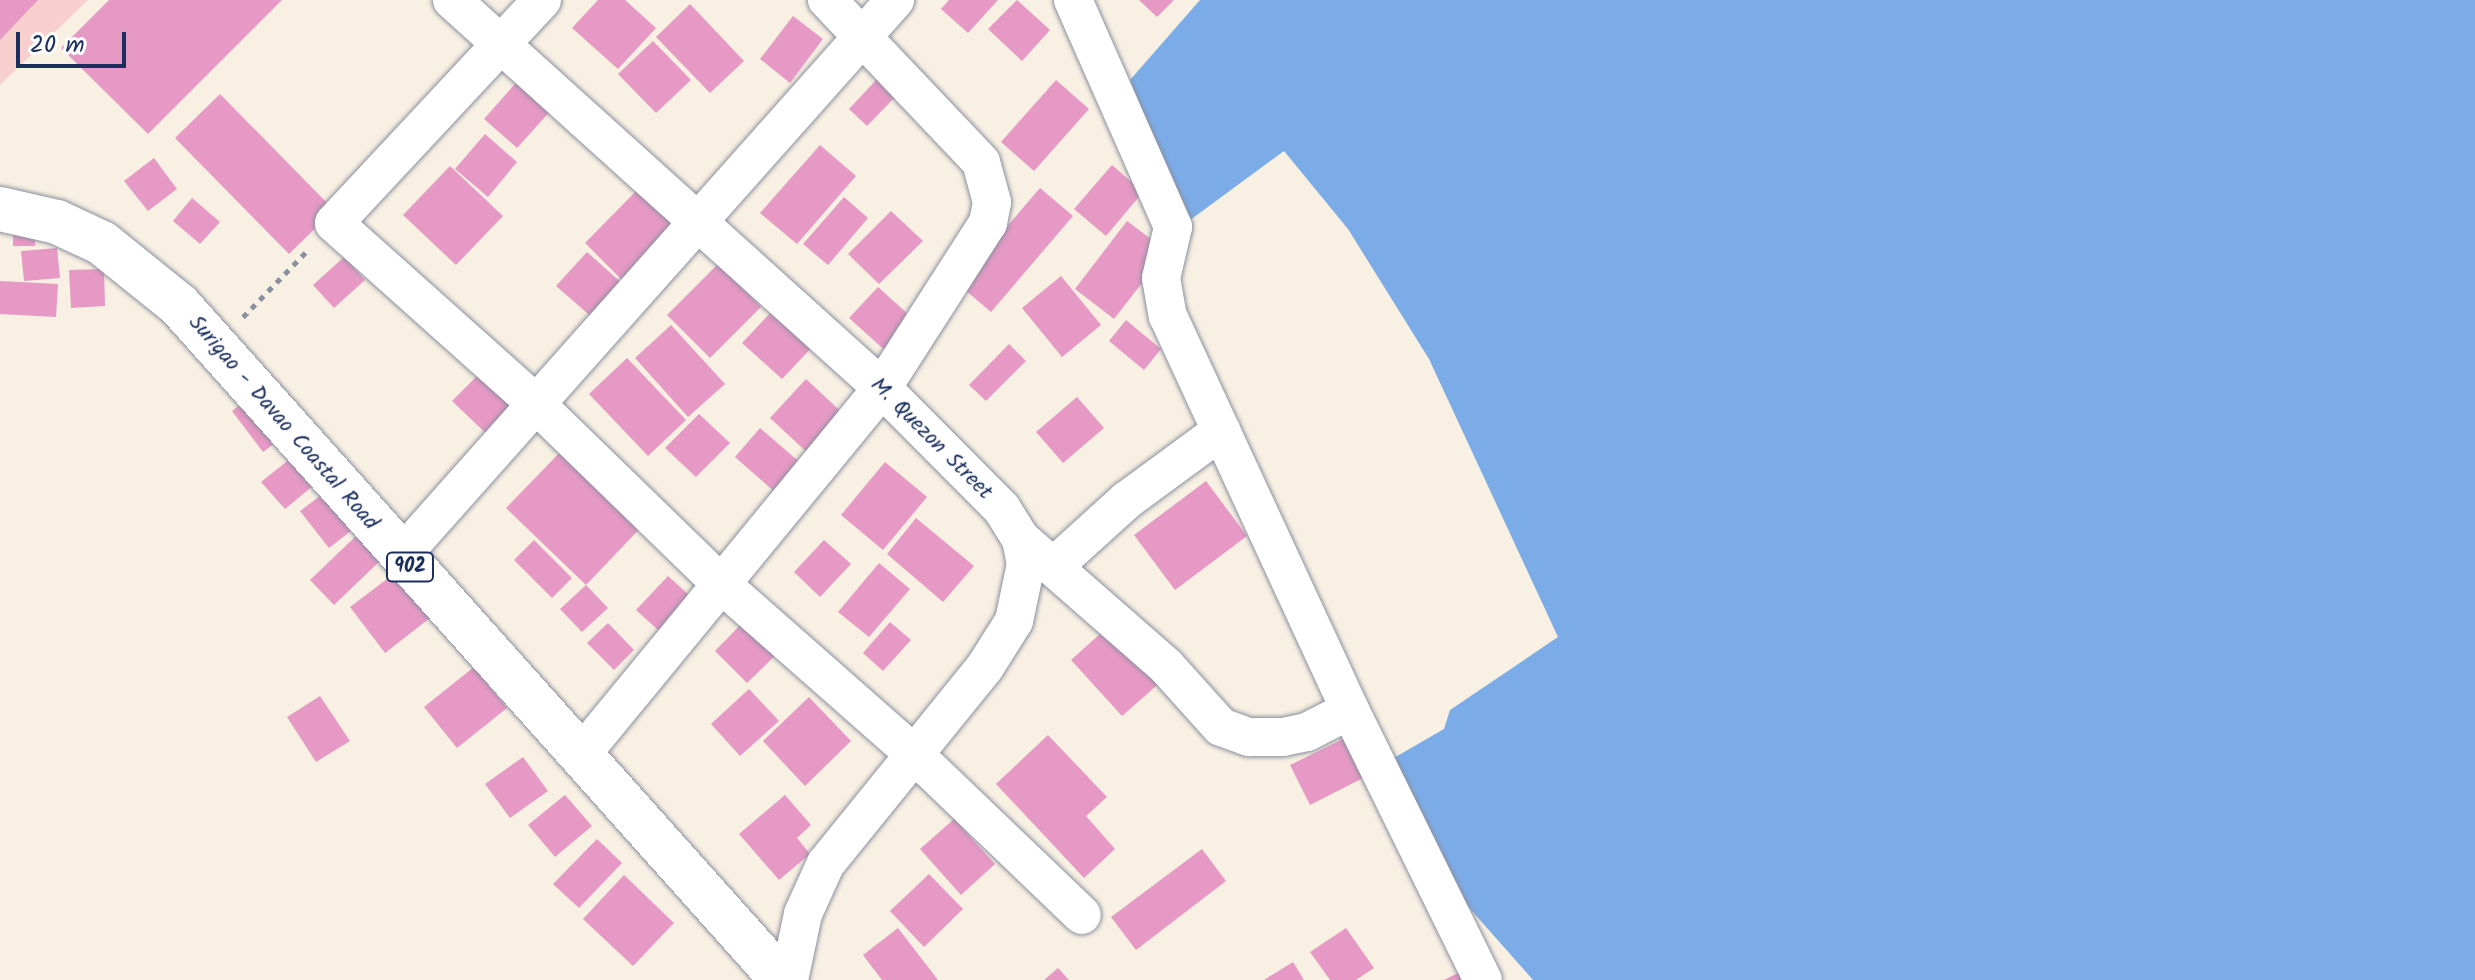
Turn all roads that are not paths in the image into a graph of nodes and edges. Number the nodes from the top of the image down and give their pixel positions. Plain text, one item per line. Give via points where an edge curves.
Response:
1 (452, 0) edge
2 (542, 0) edge
3 (827, 0) edge
4 (895, 0) edge
5 (1073, 0) edge
6 (863, 34) junction
7 (500, 44) junction
8 (0, 209) edge
9 (696, 221) junction
10 (882, 388) junction
11 (535, 403) junction
12 (1221, 431) junction
13 (1021, 539) junction
14 (401, 556) junction
15 (1053, 567) junction
16 (719, 582) junction
17 (1350, 710) junction
18 (915, 755) junction
19 (580, 756) junction
20 (1082, 915) dead end
21 (782, 980) edge
22 (789, 980) edge
23 (1483, 980) edge

1 - 7 street, M. Quezon Street
2 - 7 street
3 - 6 street
4 - 6 street
5 - 12 street via 1169,215 1173,242 1162,263 1163,296
6 - 9 street
6 - 10 street via 981,162 992,202 972,254
7 - 9 street, M. Quezon Street
7 - 11 street via 334,223
8 - 14 highway, Surigao - Davao Coastal Road / 902 via 57,222 102,243 158,284
9 - 10 street, M. Quezon Street
9 - 11 street
10 - 13 street, M. Quezon Street via 1002,509
10 - 16 street
11 - 14 street
11 - 16 street
12 - 15 street via 1127,500
12 - 17 street
13 - 15 street, M. Quezon Street
13 - 18 street via 1026,564 1014,621
14 - 19 highway, Surigao - Davao Coastal Road / 902
15 - 17 street, M. Quezon Street via 1166,666 1221,727 1267,738 1307,732
16 - 18 street
16 - 19 street
17 - 23 street
18 - 20 street
18 - 22 street via 812,887
19 - 21 highway, Surigao - Davao Coastal Road / 902

